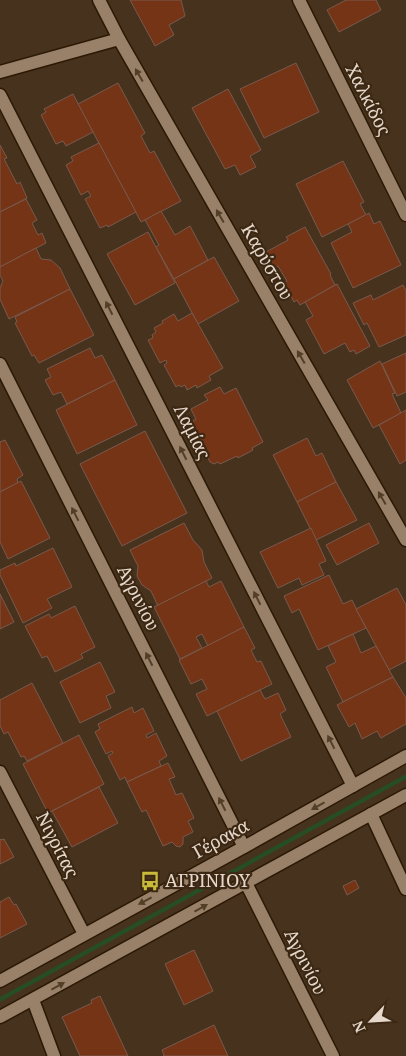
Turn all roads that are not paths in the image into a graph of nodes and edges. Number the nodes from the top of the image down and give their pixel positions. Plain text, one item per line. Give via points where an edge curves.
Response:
1 (99, 0) edge
2 (298, 0) edge
3 (119, 39) junction
4 (0, 72) edge
5 (0, 94) edge
6 (406, 215) edge
7 (0, 364) edge
8 (406, 540) edge
9 (406, 756) edge
10 (0, 772) edge
11 (353, 786) junction
12 (406, 795) edge
13 (371, 814) junction
14 (244, 847) junction
15 (246, 883) junction
16 (406, 888) edge
17 (84, 934) junction
18 (0, 981) edge
19 (34, 1000) junction
20 (0, 1017) edge
21 (54, 1056) edge
22 (333, 1056) edge

1 - 3 street, Καρύστου
2 - 6 street, Χαλκίδος
3 - 4 street
8 -> 3 street, Καρύστου
11 -> 5 street, Λαμίας
14 -> 7 street, Αγρινίου
9 - 11 street, Γέρακα
10 - 17 street, Νιγρίτας
11 -> 14 street, Γέρακα
12 - 13 street
13 - 15 street
13 - 16 street
14 -> 17 street, Γέρακα
19 -> 15 street
15 - 22 street, Αγρινίου
17 - 18 street, Γέρακα
19 - 20 street
19 - 21 street

